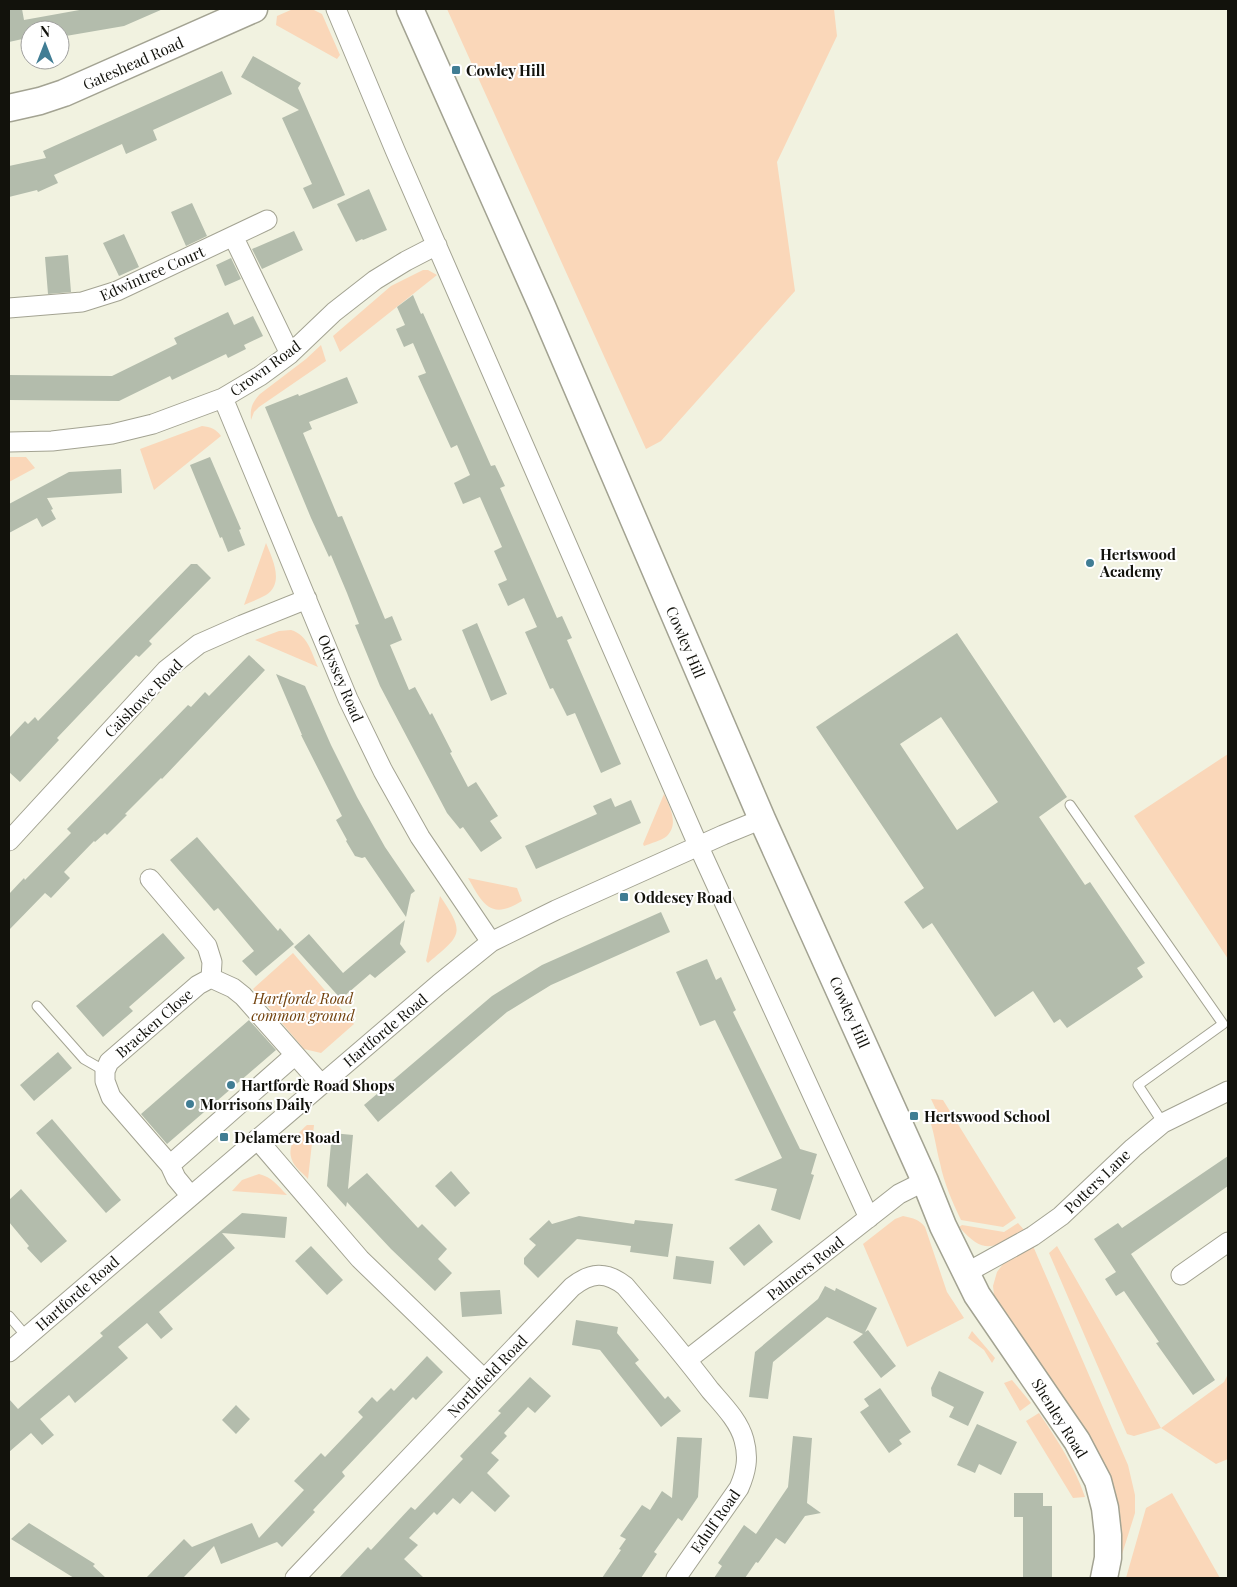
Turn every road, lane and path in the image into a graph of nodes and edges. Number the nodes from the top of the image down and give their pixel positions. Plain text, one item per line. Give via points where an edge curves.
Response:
1 (254, 9) edge
2 (336, 9) edge
3 (410, 9) edge
4 (9, 108) edge
5 (267, 220) dead end
6 (233, 236) junction
7 (438, 246) junction
8 (9, 308) edge
9 (290, 354) junction
10 (223, 398) junction
11 (9, 442) edge
12 (307, 598) junction
13 (1070, 805) dead end
14 (762, 819) junction
15 (9, 841) edge
16 (698, 846) junction
17 (150, 879) dead end
18 (491, 942) junction
19 (211, 978) junction
20 (37, 1006) dead end
21 (295, 1055) junction
22 (105, 1071) junction
23 (321, 1084) junction
24 (1227, 1094) edge
25 (1163, 1123) junction
26 (257, 1139) junction
27 (170, 1164) junction
28 (925, 1181) junction
29 (190, 1196) junction
30 (869, 1218) junction
31 (1228, 1242) edge
32 (966, 1273) junction
33 (1180, 1275) dead end
34 (9, 1316) edge
35 (27, 1337) junction
36 (9, 1352) edge
37 (687, 1360) junction
38 (484, 1379) junction
39 (295, 1578) edge
40 (676, 1578) edge
41 (1104, 1578) edge

1 - 4 main road, Gateshead Road via 64,93
2 - 7 street
3 - 14 main road, Cowley Hill
5 - 6 street, Edwintree Court
6 - 8 street, Edwintree Court via 118,291 82,302
6 - 9 street
7 - 9 street, Crown Road via 375,280 334,312
7 - 16 street
9 - 10 street, Crown Road
10 - 11 street, Crown Road via 153,424 112,434
10 - 12 street, Odyssey Road
12 - 15 street, Caishowe Road via 199,644 166,670
12 - 18 street, Odyssey Road via 348,699 383,771 420,837
13 - 25 lane via 1223,1024 1138,1085
14 - 16 street, Hartforde Road
14 - 28 main road, Cowley Hill
16 - 18 street, Hartforde Road
16 - 30 street
17 - 19 street via 207,946 212,962
18 - 23 street, Hartforde Road
19 - 21 street via 243,996
19 - 22 street, Bracken Close via 198,985 109,1062
20 - 22 lane via 84,1059
21 - 23 street
21 - 27 street
22 - 27 street, Bracken Close via 111,1098
23 - 26 street, Hartforde Road
24 - 25 street, Potters Lane
25 - 32 street, Potters Lane via 1061,1216 1033,1236
26 - 29 street, Hartforde Road
26 - 38 street via 360,1259
27 - 29 street, Bracken Close
28 - 30 street, Palmers Road via 899,1194
28 - 32 main road, Cowley Hill
29 - 35 street, Hartforde Road
30 - 37 street, Palmers Road
31 - 33 street
32 - 41 main road, Shenley Road via 977,1295 1077,1441 1098,1481 1108,1535
34 - 35 lane
35 - 36 street, Hartforde Road
37 - 38 street, Northfield Road via 625,1286 615,1278 592,1276 572,1287
37 - 40 street, Edulf Road via 737,1424 748,1458 739,1488
38 - 39 street, Northfield Road

